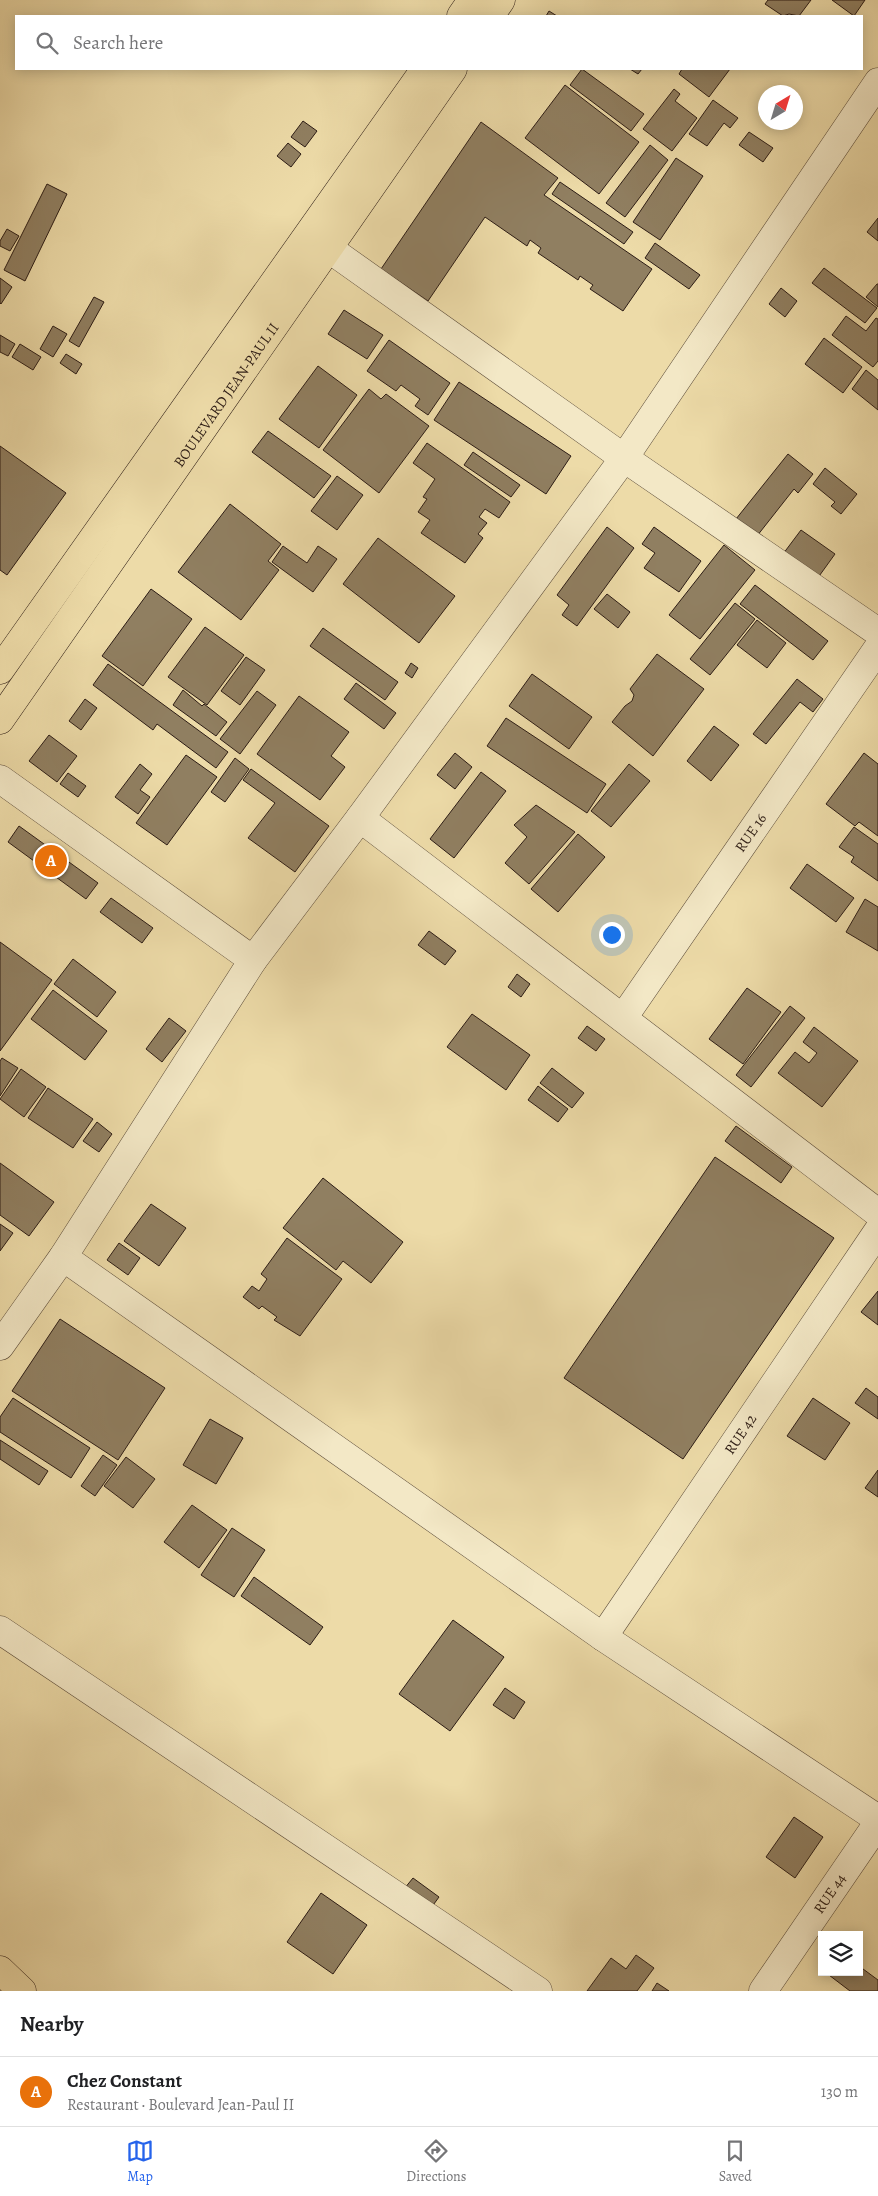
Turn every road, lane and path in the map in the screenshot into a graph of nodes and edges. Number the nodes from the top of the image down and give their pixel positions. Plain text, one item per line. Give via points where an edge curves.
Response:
1 (472, 0) edge
2 (501, 0) edge
3 (462, 15) edge
4 (491, 15) edge
5 (424, 70) edge
6 (452, 70) edge
7 (878, 82) edge
8 (328, 248) junction
9 (624, 458) junction
10 (878, 632) edge
11 (878, 648) edge
12 (0, 670) edge
13 (0, 720) edge
14 (0, 779) edge
15 (360, 818) junction
16 (253, 960) junction
17 (623, 1018) junction
18 (878, 1213) edge
19 (878, 1231) edge
20 (63, 1257) junction
21 (0, 1346) edge
22 (0, 1630) edge
23 (603, 1637) junction
24 (878, 1821) edge
25 (0, 1970) edge
26 (22, 1991) edge
27 (538, 1991) edge
28 (763, 1991) edge

1 - 3 main road
2 - 4 main road
5 - 12 main road, BOULEVARD JEAN-PAUL II
6 - 8 main road, BOULEVARD JEAN-PAUL II
7 - 9 street
8 - 9 street
8 - 13 main road, BOULEVARD JEAN-PAUL II
9 - 10 street
9 - 15 street
11 - 17 street, RUE 16
14 - 16 street
15 - 16 street
15 - 17 street
16 - 20 street
17 - 18 street
19 - 23 street, RUE 42
20 - 21 street
20 - 23 street
22 - 27 street
23 - 24 street
24 - 28 street, RUE 44
25 - 26 main road

